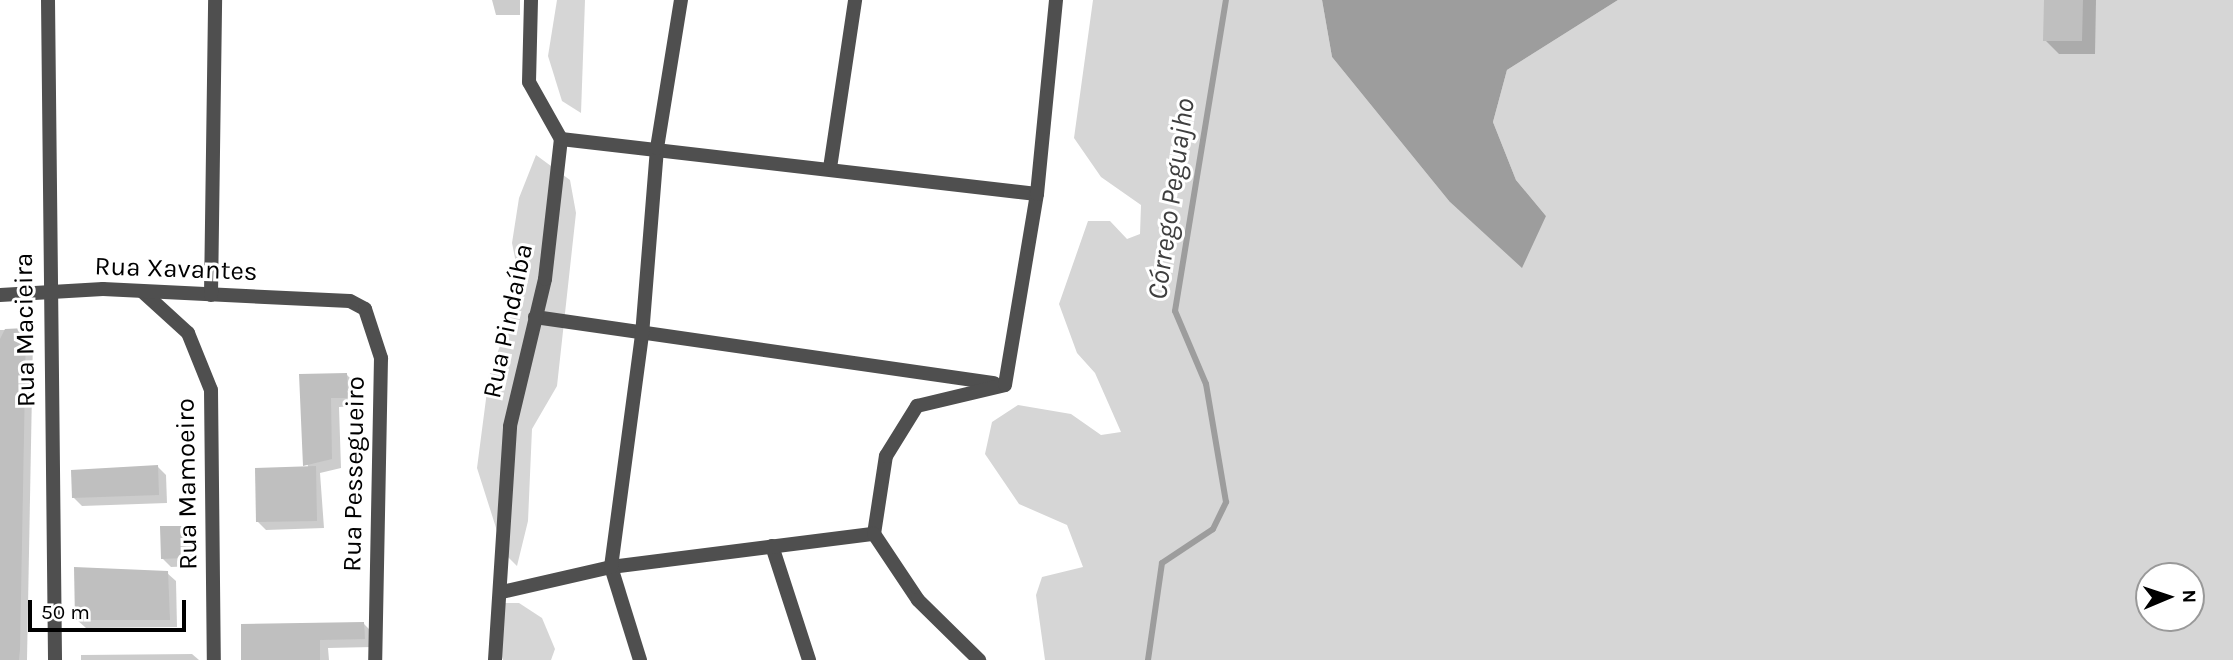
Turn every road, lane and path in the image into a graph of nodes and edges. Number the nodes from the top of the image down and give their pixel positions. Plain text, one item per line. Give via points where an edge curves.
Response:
1 (48, 0) edge
2 (215, 0) edge
3 (531, 0) edge
4 (681, 0) edge
5 (855, 0) edge
6 (1056, 0) edge
7 (561, 139) junction
8 (657, 148) junction
9 (830, 168) junction
10 (1037, 194) junction
11 (48, 292) junction
12 (142, 292) junction
13 (0, 295) edge
14 (211, 295) junction
15 (350, 301) joint
16 (535, 317) junction
17 (642, 334) junction
18 (1005, 385) junction
19 (874, 534) junction
20 (772, 546) junction
21 (611, 567) junction
22 (502, 592) junction
23 (55, 660) edge
24 (214, 660) edge
25 (375, 660) edge
26 (495, 660) edge
27 (640, 660) edge
28 (809, 660) edge
29 (979, 660) edge

1 - 11 street, Rua Macieira
2 - 14 street
3 - 7 street via 528,82
4 - 8 street
5 - 9 street
6 - 10 street
7 - 8 street
7 - 16 street, Rua Pindaíba via 545,279
8 - 9 street
8 - 17 street
9 - 10 street
10 - 18 street
11 - 12 street, Rua Xavantes
11 - 13 street, Rua Xavantes
11 - 23 street, Rua Macieira
12 - 14 street, Rua Xavantes
12 - 24 street, Rua Mamoeiro via 188,333 212,390
14 - 15 street, Rua Xavantes
15 - 25 street, Rua Pessegueiro via 373,322 381,358
16 - 17 street
16 - 22 street, Rua Pindaíba via 510,426
17 - 18 street
17 - 21 street
18 - 19 street via 917,406 886,456
19 - 20 street
19 - 29 street via 918,600
20 - 21 street
20 - 28 street
21 - 22 street
21 - 27 street
22 - 26 street, Rua Pindaíba

